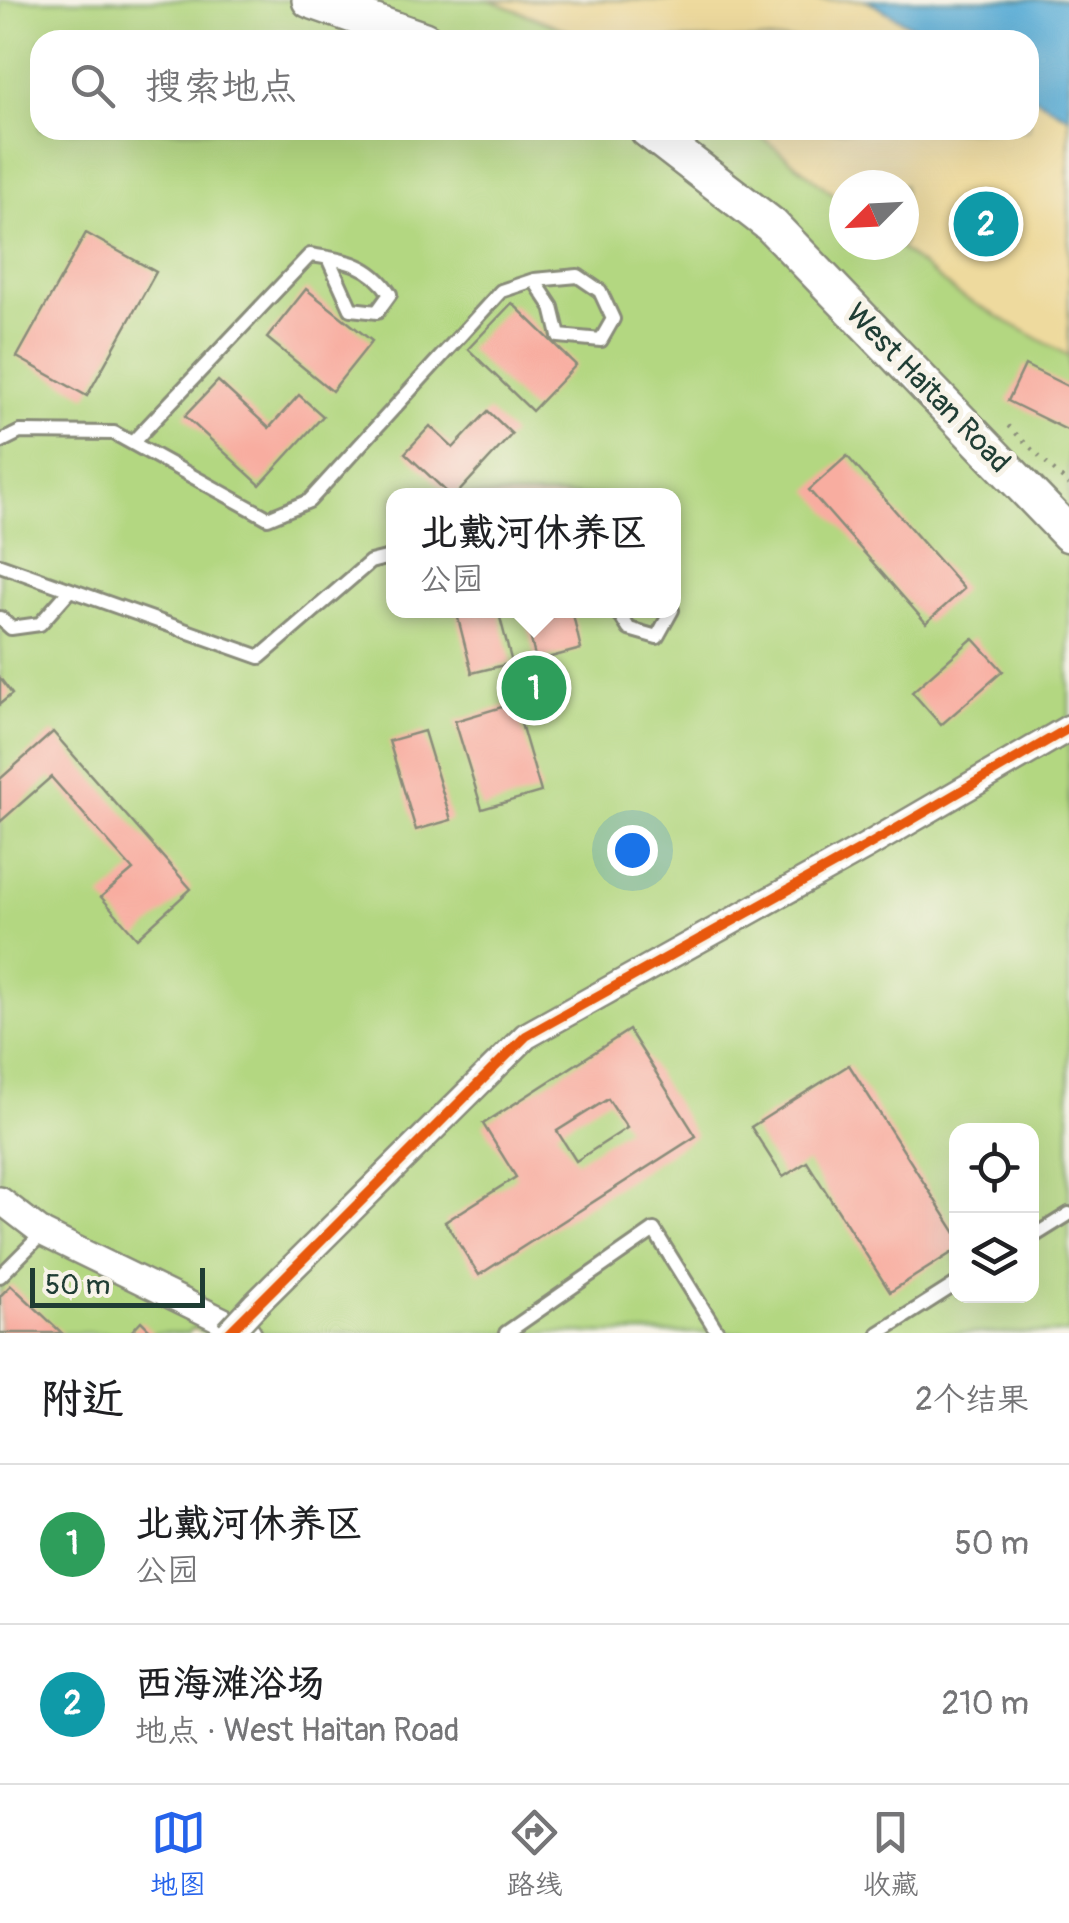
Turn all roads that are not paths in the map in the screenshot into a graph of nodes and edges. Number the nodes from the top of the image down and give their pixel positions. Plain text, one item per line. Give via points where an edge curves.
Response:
1 (310, 0) edge
2 (396, 30) edge
3 (661, 140) edge
4 (328, 258) junction
5 (534, 280) junction
6 (0, 442) edge
7 (132, 443) junction
8 (1069, 534) edge
9 (386, 558) edge
10 (0, 565) edge
11 (70, 590) junction
12 (0, 618) edge
13 (622, 618) edge
14 (667, 618) edge
15 (1069, 728) edge
16 (0, 1200) edge
17 (1069, 1214) edge
18 (43, 1232) junction
19 (1039, 1233) edge
20 (0, 1276) edge
21 (949, 1288) edge
22 (230, 1333) edge
23 (248, 1333) edge
24 (506, 1333) edge
25 (718, 1333) edge
26 (879, 1333) edge

1 - 2 main road
3 - 8 main road, West Haitan Road via 771,226
4 - 4 lane via 378,276 390,294 377,312 351,309
4 - 7 lane via 310,256
5 - 5 lane via 578,276 600,291 613,319 601,340 560,336
5 - 7 lane via 501,291 309,501 268,518
6 - 7 lane via 20,432 114,433
9 - 11 lane via 370,562 260,656
10 - 11 lane
11 - 12 lane via 40,624 11,628
13 - 14 lane via 628,629 656,637
15 - 22 street, bridge via 526,1036
16 - 18 street
17 - 19 lane
18 - 20 lane
18 - 23 street
21 - 26 lane
24 - 25 lane via 654,1230

